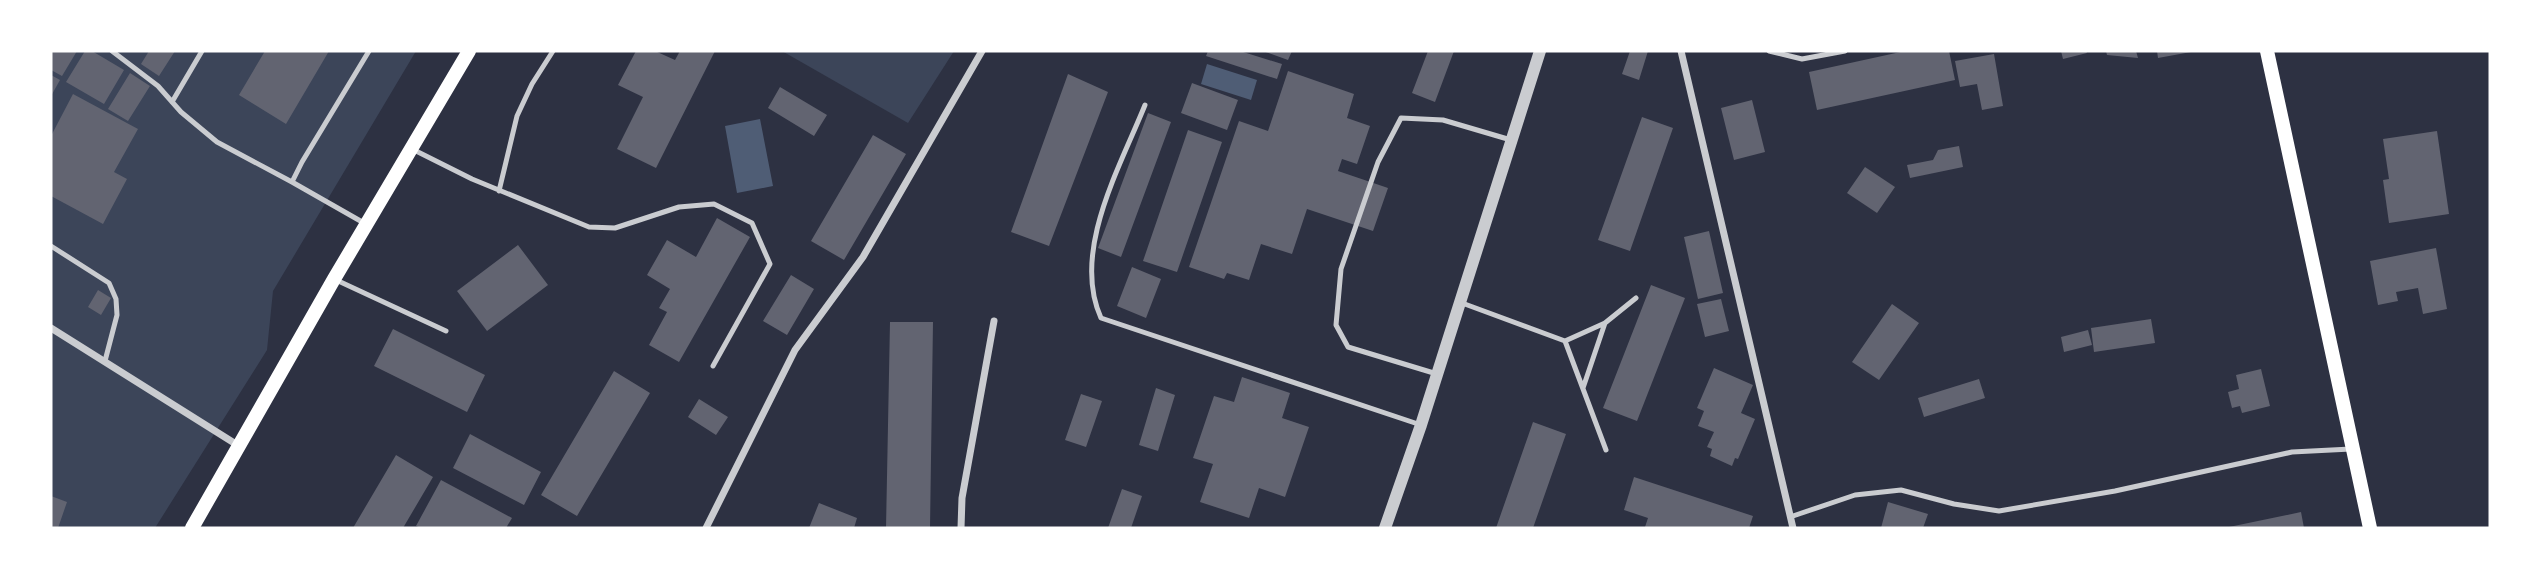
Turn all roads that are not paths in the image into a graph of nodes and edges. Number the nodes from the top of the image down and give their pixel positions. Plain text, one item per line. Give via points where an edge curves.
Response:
1 (111, 51) edge
2 (202, 51) edge
3 (369, 51) edge
4 (469, 51) edge
5 (553, 51) edge
6 (982, 51) edge
7 (1540, 51) edge
8 (1681, 51) edge
9 (1769, 51) edge
10 (1845, 51) edge
11 (2267, 51) edge
12 (172, 102) junction
13 (1145, 105) dead end
14 (1511, 140) junction
15 (412, 149) junction
16 (292, 182) junction
17 (499, 191) junction
18 (367, 224) junction
19 (51, 246) edge
20 (334, 279) junction
21 (1636, 298) dead end
22 (1459, 302) junction
23 (994, 321) dead end
24 (1605, 323) junction
25 (51, 328) edge
26 (446, 331) dead end
27 (1565, 341) junction
28 (105, 361) junction
29 (713, 366) dead end
30 (1437, 374) junction
31 (1583, 388) junction
32 (1421, 425) junction
33 (239, 446) junction
34 (2351, 449) junction
35 (1606, 450) dead end
36 (1790, 517) junction
37 (192, 528) edge
38 (706, 528) edge
39 (961, 528) edge
40 (1385, 528) edge
41 (1793, 528) edge
42 (2370, 528) edge

1 - 12 lane
2 - 12 lane
3 - 16 lane
4 - 15 main road
5 - 17 lane via 517,116
6 - 38 street via 863,257 795,350
7 - 14 street
8 - 36 street
9 - 10 lane via 1802,59
11 - 34 main road
12 - 16 lane via 217,142
13 - 32 lane via 1093,243 1090,276 1101,318
14 - 22 street
14 - 30 lane via 1443,120 1401,118 1378,162 1341,269 1336,325 1348,347
15 - 17 lane
15 - 18 main road
16 - 18 lane
17 - 29 lane via 589,226 615,228 679,207 714,204 752,223 770,264
18 - 20 main road
19 - 28 lane via 109,283 117,315
20 - 26 lane
20 - 33 main road
21 - 24 lane
22 - 27 lane
22 - 30 street
23 - 39 street via 962,498
24 - 27 lane
24 - 31 lane
25 - 28 street
27 - 31 lane
28 - 33 street
30 - 32 street
31 - 35 lane
32 - 40 street
33 - 37 main road
34 - 36 lane via 2292,452 1999,511 1901,490 1855,495
34 - 42 main road
36 - 41 street

